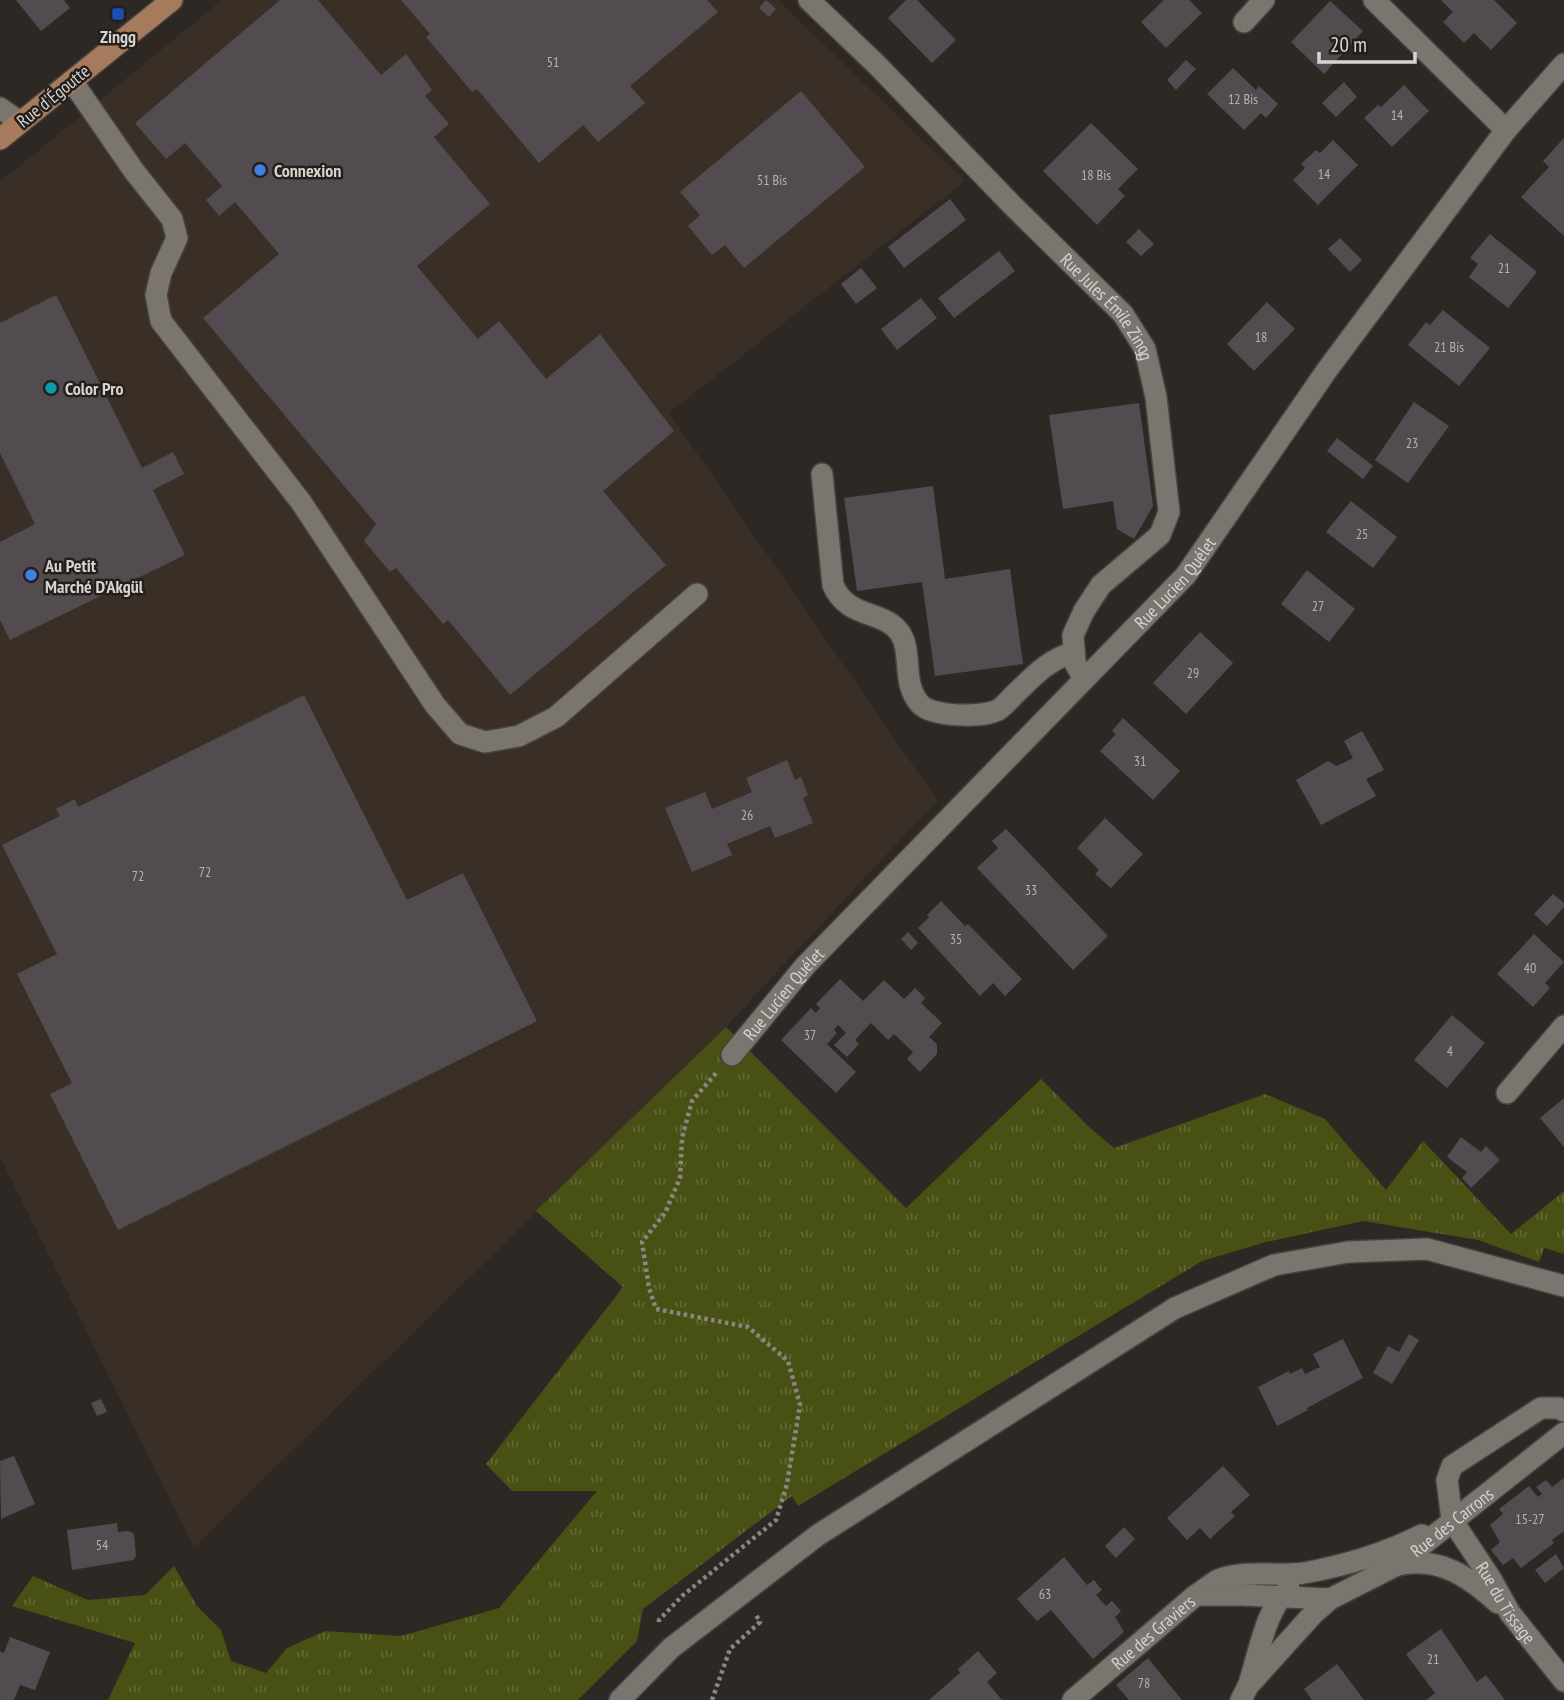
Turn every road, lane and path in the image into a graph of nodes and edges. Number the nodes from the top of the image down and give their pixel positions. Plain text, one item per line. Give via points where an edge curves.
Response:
1 (172, 0) edge
2 (809, 0) edge
3 (1264, 0) edge
4 (1374, 0) edge
5 (1244, 22) dead end
6 (1564, 64) edge
7 (72, 81) junction
8 (0, 107) edge
9 (20, 122) junction
10 (1506, 130) junction
11 (0, 139) edge
12 (822, 474) dead end
13 (697, 594) dead end
14 (1074, 652) junction
15 (1084, 679) junction
16 (1564, 1026) edge
17 (732, 1055) joint
18 (1507, 1093) dead end
19 (1564, 1286) edge
20 (1564, 1411) edge
21 (1564, 1433) edge
22 (1452, 1520) junction
23 (1397, 1565) junction
24 (1306, 1572) junction
25 (1196, 1595) junction
26 (682, 1596) dead end
27 (1280, 1597) junction
28 (1330, 1599) junction
29 (753, 1611) dead end
30 (1510, 1613) junction
31 (1564, 1681) edge
32 (1245, 1693) edge
33 (620, 1700) edge
34 (712, 1700) edge
35 (1073, 1700) edge

1 - 7 main road, Rue d'Égoutte
2 - 14 street, Rue Jules Émile Zingg via 1123,314 1145,349 1156,397 1169,512 1160,535 1101,585 1073,635
3 - 5 street
4 - 10 street
6 - 10 street, Rue Lucien Quélet
7 - 9 main road, Rue d'Égoutte
7 - 13 street via 172,219 177,238 156,295 161,321 301,502 435,705 460,734 485,742 519,736 556,717
8 - 9 street
9 - 11 main road, Rue d'Égoutte
10 - 15 street, Rue Lucien Quélet via 1327,370 1185,575
12 - 14 street via 833,586 838,597 862,613 892,623 902,635 911,690 922,706 947,714 980,715 998,710 1055,658
14 - 15 street
15 - 17 street, Rue Lucien Quélet via 805,966
16 - 18 street
17 - 26 path via 692,1101 682,1138 680,1178 665,1213 642,1242 649,1288 656,1309 748,1326 788,1361 800,1405 787,1485 776,1520
19 - 33 street via 1427,1249 1348,1252 1274,1265 1175,1308 818,1535 671,1648
20 - 22 street via 1541,1408 1452,1466 1447,1480
21 - 22 street, Rue des Carrons
22 - 23 street, Rue des Carrons
22 - 24 street via 1405,1543
22 - 30 street, Rue du Tissage
23 - 28 street, Rue des Carrons
23 - 30 street via 1448,1567
24 - 25 street via 1233,1576
24 - 27 street
25 - 27 street, Rue des Graviers
25 - 35 street, Rue des Graviers
27 - 28 street, Rue des Graviers
27 - 32 street
28 - 32 street
29 - 34 path via 760,1622 730,1649
30 - 31 street, Rue du Tissage

